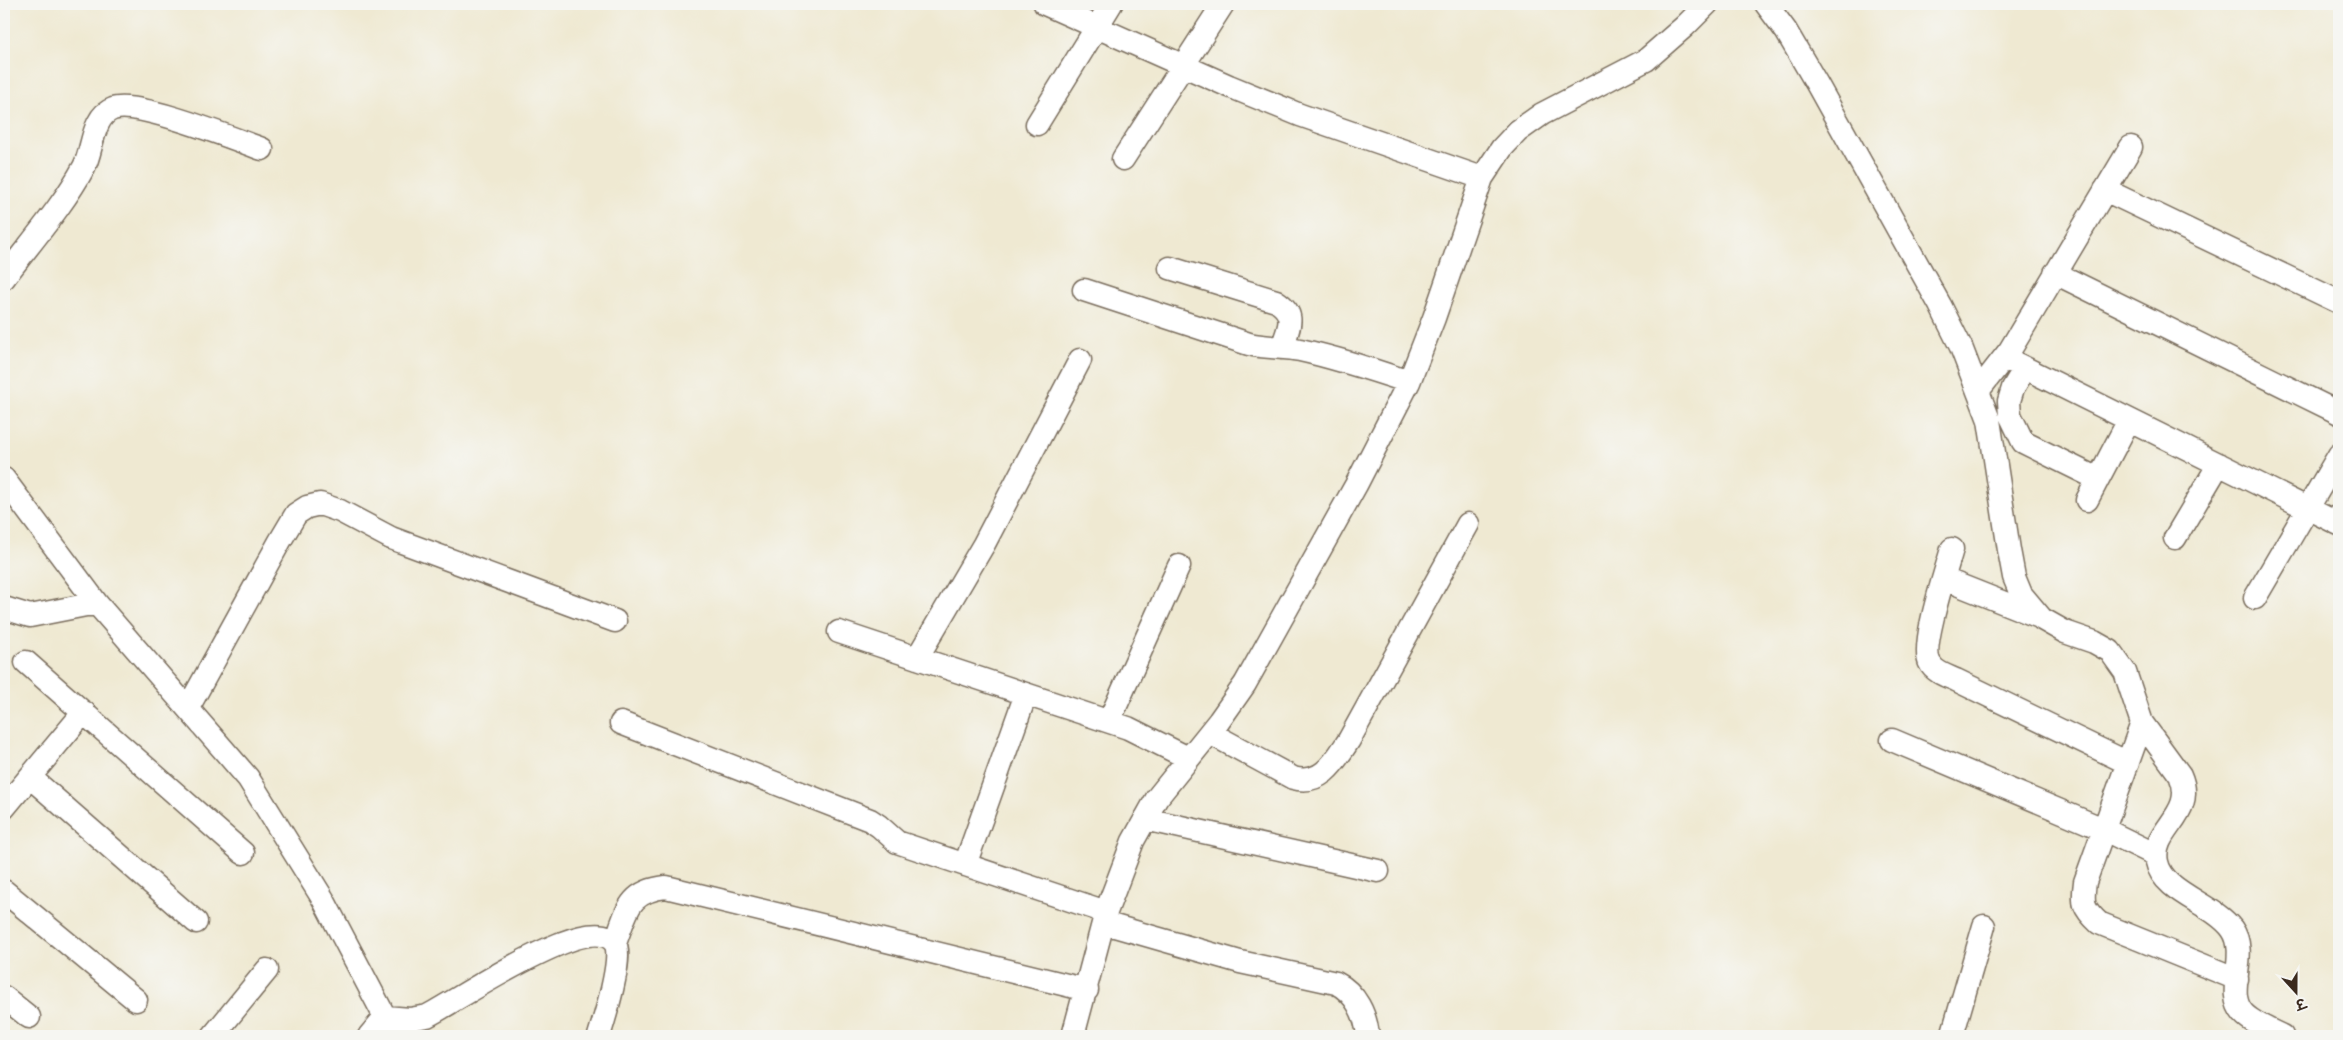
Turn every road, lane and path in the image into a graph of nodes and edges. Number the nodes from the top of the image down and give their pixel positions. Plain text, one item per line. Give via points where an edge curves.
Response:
1 (1045, 4) edge
2 (1111, 4) edge
3 (1223, 4) edge
4 (1707, 4) edge
5 (1766, 4) edge
6 (1096, 27) junction
7 (1183, 66) junction
8 (1037, 124) dead end
9 (2131, 147) dead end
10 (262, 149) dead end
11 (1123, 159) dead end
12 (1482, 178) junction
13 (2105, 190) junction
14 (1170, 268) dead end
15 (2055, 273) junction
16 (4, 278) edge
17 (1084, 290) dead end
18 (2339, 302) edge
19 (1282, 348) junction
20 (2005, 358) junction
21 (1080, 360) dead end
22 (2025, 368) junction
23 (1409, 382) junction
24 (1978, 391) junction
25 (2339, 413) edge
26 (2129, 420) junction
27 (2339, 455) edge
28 (2219, 464) junction
29 (4, 479) edge
30 (2098, 479) junction
31 (2087, 500) dead end
32 (2308, 509) junction
33 (1468, 524) dead end
34 (2339, 524) edge
35 (2175, 538) dead end
36 (1952, 549) dead end
37 (1179, 566) dead end
38 (1944, 579) junction
39 (2256, 598) dead end
40 (98, 605) junction
41 (4, 608) edge
42 (2042, 619) junction
43 (615, 621) dead end
44 (839, 632) dead end
45 (917, 658) junction
46 (26, 662) dead end
47 (1026, 694) junction
48 (188, 708) junction
49 (84, 712) junction
50 (1109, 721) junction
51 (621, 723) dead end
52 (2142, 723) junction
53 (1210, 733) junction
54 (1892, 740) dead end
55 (1188, 758) junction
56 (2128, 763) junction
57 (30, 777) junction
58 (4, 808) edge
59 (1145, 819) junction
60 (2103, 829) junction
61 (244, 853) dead end
62 (2156, 855) junction
63 (965, 865) junction
64 (1378, 871) dead end
65 (4, 890) edge
66 (1105, 918) junction
67 (196, 922) dead end
68 (1984, 926) dead end
69 (615, 943) junction
70 (267, 970) dead end
71 (2237, 979) junction
72 (1086, 990) junction
73 (4, 997) edge
74 (136, 1000) dead end
75 (29, 1017) dead end
76 (390, 1027) edge
77 (213, 1036) edge
78 (369, 1036) edge
79 (599, 1036) edge
80 (1073, 1036) edge
81 (1368, 1036) edge
82 (1952, 1036) edge
83 (2282, 1036) edge

1 - 6 street
2 - 6 street
3 - 7 street
4 - 12 street via 1646,60 1542,114 1518,132 1502,148
5 - 24 street via 1817,84 1940,305
6 - 7 street
6 - 8 street
7 - 11 street
7 - 12 street via 1300,115
9 - 13 street
10 - 16 street via 156,113 115,108 106,112 99,121 84,167
12 - 23 street
13 - 15 street
13 - 18 street
14 - 19 street via 1276,301 1286,308 1290,316
15 - 20 street
15 - 25 street
17 - 19 street via 1249,344
19 - 23 street via 1330,357
20 - 22 street
20 - 24 street
21 - 45 street via 988,535
22 - 26 street
22 - 30 street via 2009,401 2010,416 2023,442
23 - 53 street via 1299,590 1245,684
24 - 42 street via 1989,420 2014,576 2020,594
26 - 28 street
26 - 30 street
27 - 32 street
28 - 32 street
28 - 35 street
29 - 40 street
30 - 31 street
32 - 34 street
32 - 39 street
33 - 53 street via 1349,740 1324,772 1312,780 1293,778
36 - 38 street
37 - 50 street
38 - 42 street
38 - 56 street via 1928,639 1926,656 1930,665
40 - 41 street via 30,616
40 - 48 street
42 - 52 street via 2110,651 2125,672
43 - 48 street via 391,538 320,504 296,514
44 - 45 street
45 - 47 street
46 - 49 street
47 - 50 street
47 - 63 street
48 - 76 street via 248,778 275,818 323,899
49 - 57 street
49 - 61 street
50 - 55 street
51 - 63 street via 870,820 897,842
52 - 56 street
52 - 62 street via 2184,784 2185,797 2180,811 2159,844
53 - 55 street
54 - 60 street
55 - 59 street
56 - 60 street
57 - 58 street
57 - 67 street
59 - 64 street
59 - 66 street via 1133,841
60 - 62 street
60 - 71 street via 2085,882 2083,900 2088,913 2099,923
62 - 71 street via 2165,880 2213,911 2233,931 2240,951
63 - 66 street
65 - 74 street
66 - 72 street
66 - 81 street via 1240,962 1336,983 1348,989 1355,998
68 - 82 street
69 - 72 street via 632,902 643,892 666,887
69 - 76 street via 606,936 590,935 569,940 513,966 427,1016
69 - 79 street via 618,953 614,981
70 - 77 street
71 - 83 street via 2236,994 2243,1013
72 - 80 street
73 - 75 street
76 - 78 street

